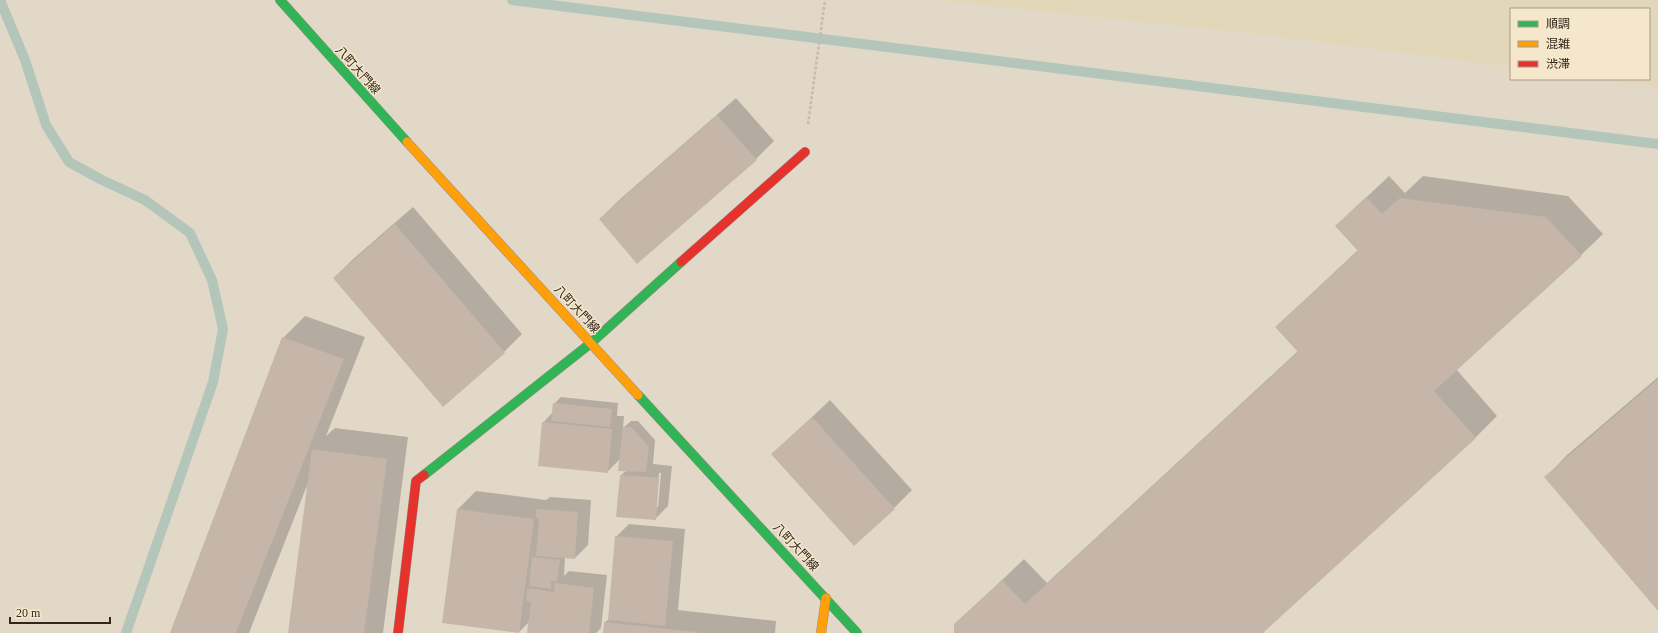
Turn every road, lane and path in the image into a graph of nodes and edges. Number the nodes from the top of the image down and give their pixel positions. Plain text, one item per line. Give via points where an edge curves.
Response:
1 (280, 0) edge
2 (825, 0) edge
3 (805, 152) joint
4 (591, 343) junction
5 (826, 598) junction
6 (398, 633) edge
7 (821, 633) edge
8 (857, 633) edge

1 - 4 main road, 八町大門線
2 - 3 path
3 - 4 main road
4 - 5 main road, 八町大門線
4 - 6 main road via 416,481
5 - 7 main road
5 - 8 main road, 八町大門線

